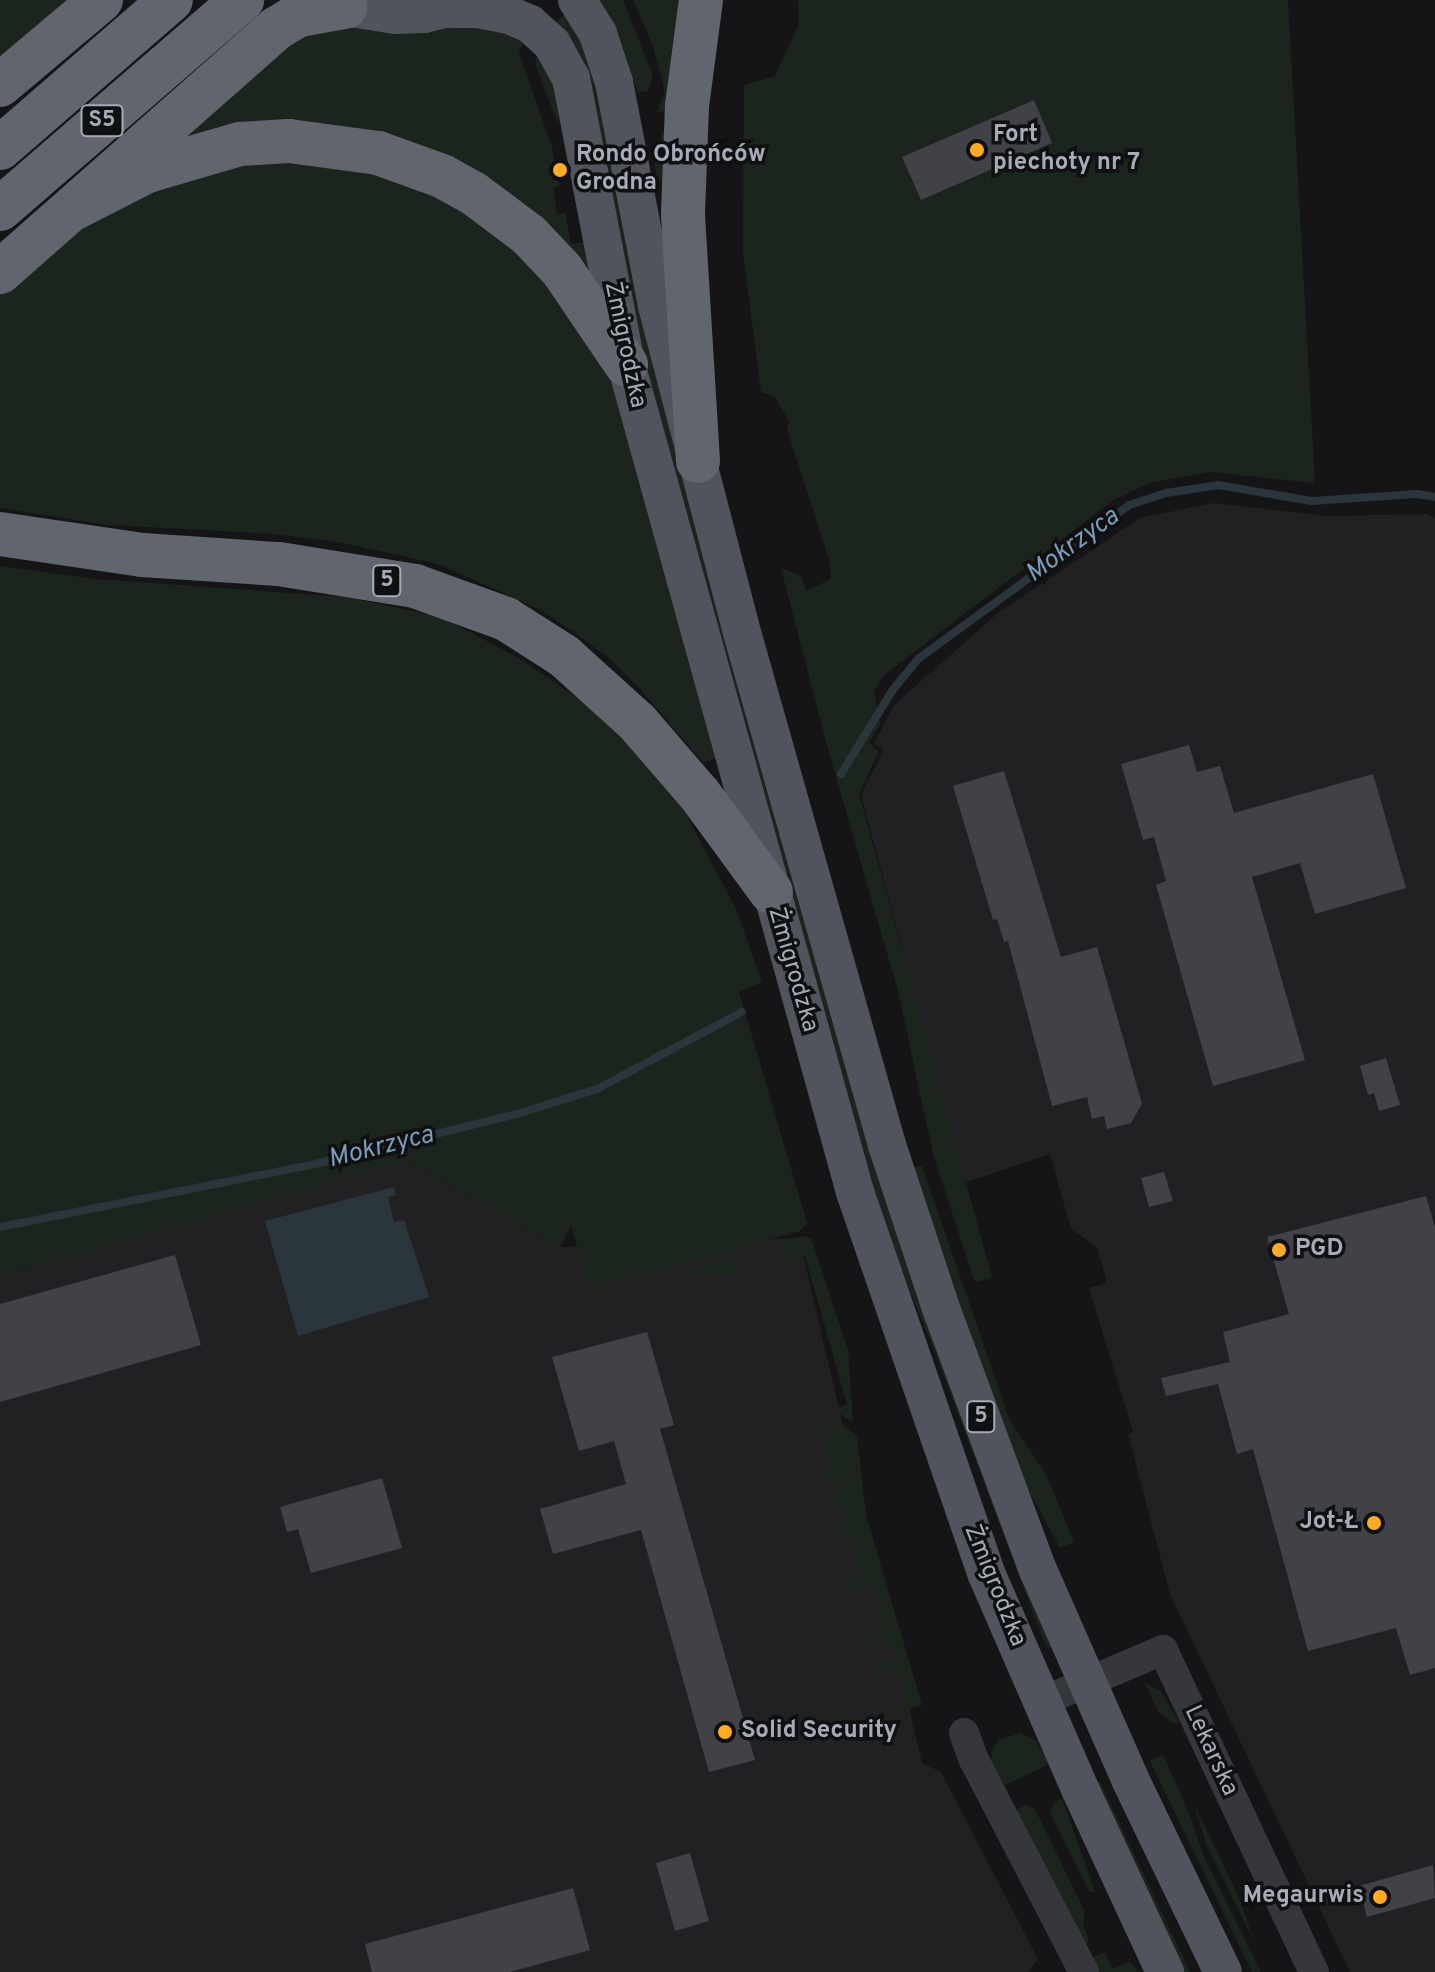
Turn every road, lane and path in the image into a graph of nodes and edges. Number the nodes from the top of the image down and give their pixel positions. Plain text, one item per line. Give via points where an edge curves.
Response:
1 (80, 0) edge
2 (101, 0) edge
3 (171, 0) edge
4 (242, 0) edge
5 (577, 0) edge
6 (701, 0) edge
7 (337, 3) edge
8 (464, 5) edge
9 (51, 40) junction
10 (0, 85) edge
11 (0, 148) edge
12 (0, 209) edge
13 (73, 209) junction
14 (0, 272) edge
15 (626, 364) junction
16 (698, 461) junction
17 (0, 534) edge
18 (771, 892) junction
19 (1087, 1684) junction
20 (1041, 1702) junction
21 (964, 1733) dead end
22 (1084, 1972) edge
23 (1165, 1972) edge
24 (1223, 1972) edge
25 (1314, 1972) edge

1 - 9 highway
2 - 9 highway
3 - 11 highway, S5
4 - 12 highway, S5
5 - 16 main road, Żmigrodzka via 598,34 614,82 657,306
6 - 16 highway, 5 via 687,106 683,214
7 - 8 main road via 395,15
7 - 13 highway via 277,28
8 - 15 main road, Żmigrodzka via 530,24 565,63
9 - 10 highway
13 - 14 highway
13 - 15 highway via 147,171 240,144 289,141 378,153 453,182 529,235 562,270
15 - 18 main road, Żmigrodzka
16 - 19 main road, Żmigrodzka / 5 via 887,1145 991,1445
17 - 18 highway, 5 via 142,555 279,564 415,586 506,619 564,656 637,722 700,795
18 - 20 main road, Żmigrodzka / 5 via 855,1192 902,1337 987,1575
19 - 20 street, Lekarska
19 - 24 main road, Żmigrodzka / 5
19 - 25 street, Lekarska via 1163,1650
20 - 23 main road, Żmigrodzka / 5
21 - 22 street

